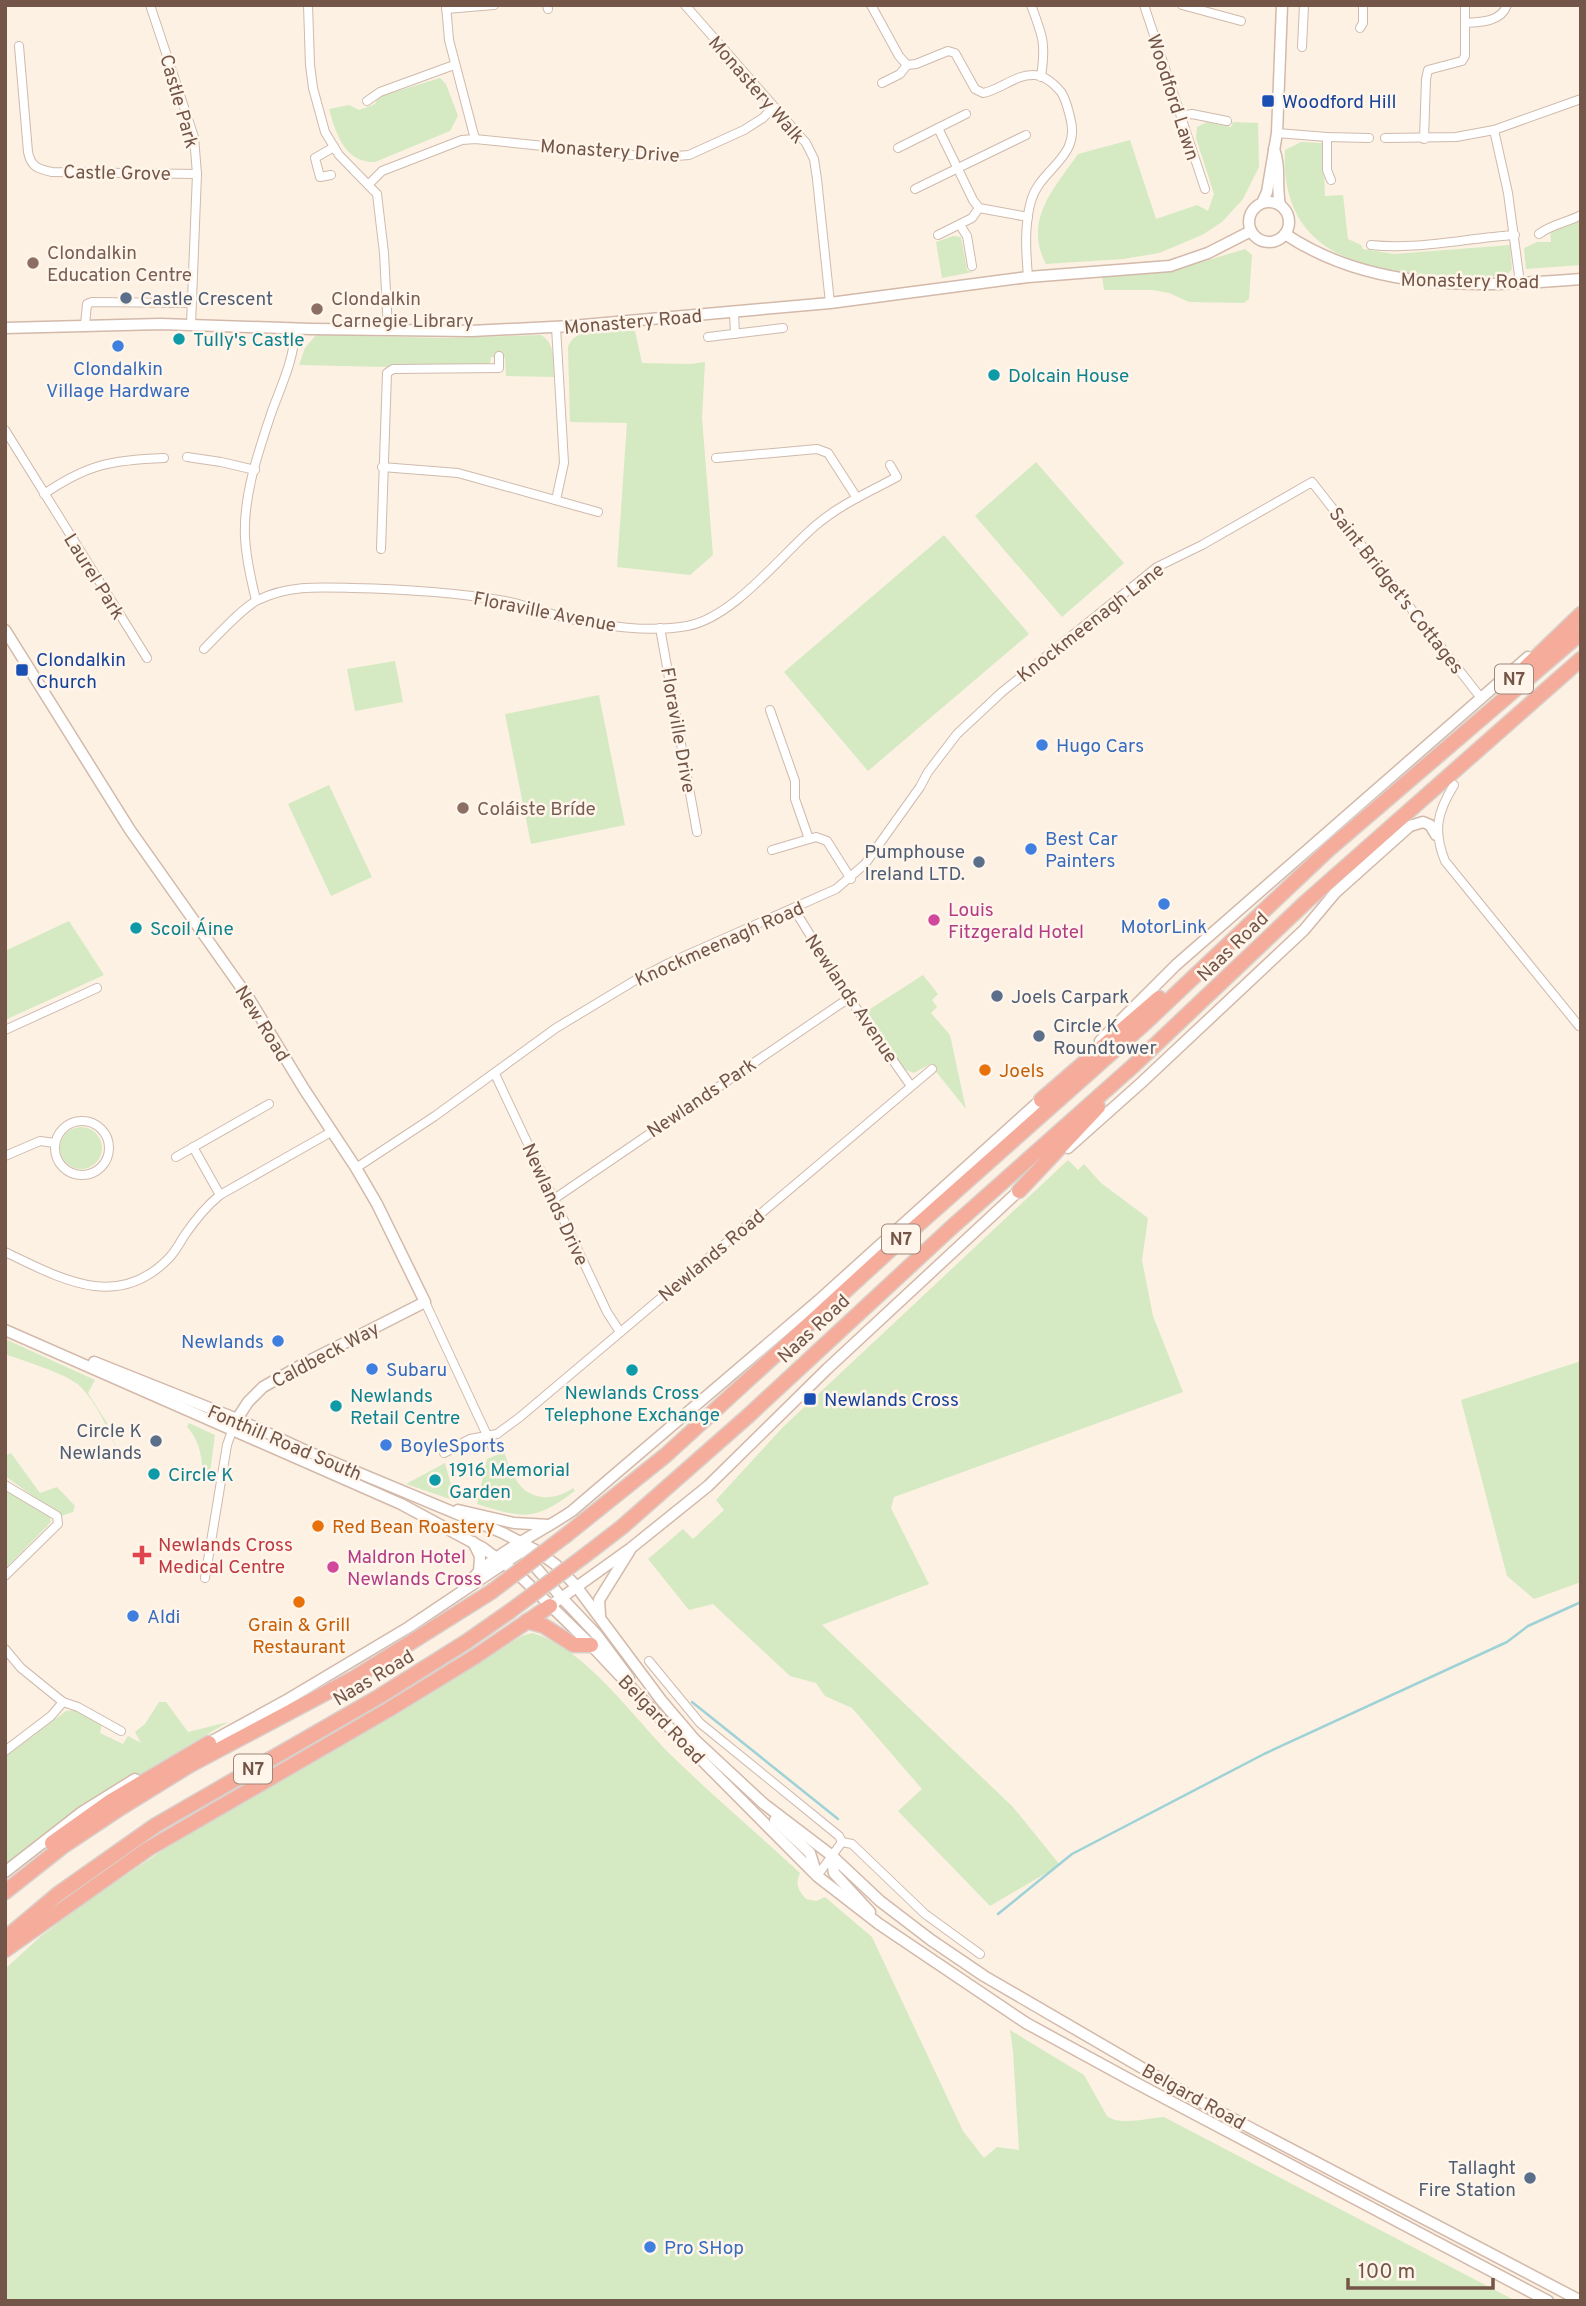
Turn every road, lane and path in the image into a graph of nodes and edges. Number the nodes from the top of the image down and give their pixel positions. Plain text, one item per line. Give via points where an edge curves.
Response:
1 (150, 5) edge
2 (308, 5) edge
3 (494, 5) edge
4 (685, 5) edge
5 (872, 5) edge
6 (1031, 5) edge
7 (1182, 5) edge
8 (1282, 5) edge
9 (1304, 5) edge
10 (1363, 5) edge
11 (1465, 5) edge
12 (1507, 5) edge
13 (1146, 6) edge
14 (446, 7) edge
15 (1241, 21) dead end
16 (1466, 23) junction
17 (1360, 28) dead end
18 (19, 46) dead end
19 (1302, 47) dead end
20 (454, 65) junction
21 (907, 65) junction
22 (1041, 77) junction
23 (881, 83) dead end
24 (1581, 99) edge
25 (367, 101) dead end
26 (773, 107) junction
27 (966, 114) dead end
28 (1181, 116) junction
29 (1227, 121) dead end
30 (938, 128) junction
31 (1494, 130) junction
32 (1277, 133) junction
33 (1026, 135) dead end
34 (1327, 137) junction
35 (1369, 138) dead end
36 (1385, 138) dead end
37 (475, 139) junction
38 (1424, 139) junction
39 (334, 147) junction
40 (898, 148) dead end
41 (1274, 149) junction
42 (958, 169) junction
43 (197, 174) junction
44 (331, 176) dead end
45 (1331, 180) dead end
46 (369, 184) junction
47 (915, 189) dead end
48 (1205, 189) dead end
49 (1262, 203) junction
50 (1280, 205) junction
51 (979, 208) junction
52 (1581, 215) edge
53 (1028, 217) junction
54 (960, 225) junction
55 (1251, 231) junction
56 (1284, 234) junction
57 (1515, 234) junction
58 (1539, 234) dead end
59 (938, 235) dead end
60 (1371, 245) dead end
61 (972, 267) dead end
62 (1028, 277) junction
63 (1581, 279) edge
64 (1520, 283) junction
65 (191, 303) junction
66 (830, 303) junction
67 (734, 313) junction
68 (85, 325) junction
69 (191, 325) junction
70 (556, 327) junction
71 (5, 328) edge
72 (295, 328) junction
73 (783, 328) dead end
74 (388, 330) junction
75 (735, 334) junction
76 (708, 337) dead end
77 (499, 356) dead end
78 (5, 430) edge
79 (187, 457) dead end
80 (164, 458) dead end
81 (716, 458) dead end
82 (890, 465) dead end
83 (382, 467) junction
84 (256, 470) junction
85 (1312, 482) joint
86 (44, 494) junction
87 (857, 498) junction
88 (556, 500) junction
89 (598, 512) dead end
90 (381, 549) dead end
91 (256, 600) junction
92 (1581, 613) edge
93 (660, 628) junction
94 (5, 630) edge
95 (1581, 633) edge
96 (204, 649) dead end
97 (147, 658) dead end
98 (1581, 659) edge
99 (1481, 698) junction
100 (770, 710) dead end
101 (1449, 746) junction
102 (1474, 753) junction
103 (1454, 785) joint
104 (920, 787) joint
105 (697, 832) dead end
106 (1436, 835) junction
107 (809, 839) junction
108 (772, 850) dead end
109 (851, 878) junction
110 (794, 909) junction
111 (1234, 937) junction
112 (97, 988) dead end
113 (849, 998) junction
114 (1579, 1027) edge
115 (5, 1030) edge
116 (1133, 1066) junction
117 (932, 1069) dead end
118 (495, 1074) junction
119 (911, 1086) junction
120 (1041, 1100) junction
121 (269, 1104) dead end
122 (331, 1132) junction
123 (55, 1143) junction
124 (193, 1147) junction
125 (5, 1156) edge
126 (176, 1157) dead end
127 (356, 1168) junction
128 (1019, 1191) junction
129 (220, 1195) junction
130 (554, 1199) junction
131 (5, 1252) edge
132 (425, 1302) junction
133 (5, 1330) edge
134 (620, 1332) junction
135 (48, 1348) junction
136 (237, 1419) junction
137 (232, 1430) junction
138 (488, 1436) junction
139 (493, 1448) dead end
140 (444, 1453) dead end
141 (5, 1485) edge
142 (436, 1505) junction
143 (551, 1525) junction
144 (473, 1542) junction
145 (528, 1547) junction
146 (631, 1548) junction
147 (502, 1561) junction
148 (479, 1573) junction
149 (5, 1576) edge
150 (205, 1578) dead end
151 (576, 1586) junction
152 (463, 1590) junction
153 (555, 1602) junction
154 (527, 1621) junction
155 (604, 1625) junction
156 (592, 1645) junction
157 (5, 1648) edge
158 (649, 1661) dead end
159 (644, 1701) junction
160 (63, 1702) junction
161 (121, 1731) dead end
162 (209, 1743) junction
163 (5, 1751) edge
164 (764, 1804) junction
165 (842, 1842) junction
166 (831, 1855) junction
167 (5, 1872) edge
168 (817, 1876) junction
169 (5, 1883) edge
170 (5, 1892) edge
171 (879, 1924) junction
172 (5, 1938) edge
173 (5, 1950) edge
174 (980, 1954) dead end
175 (1478, 2246) junction
176 (1470, 2259) junction
177 (1548, 2301) edge
178 (1581, 2301) edge

1 - 43 street, Castle Park via 194,137
2 - 39 street via 313,88
3 - 14 street
4 - 26 street, Monastery Walk
5 - 21 street
6 - 22 street via 1045,52
7 - 15 street
8 - 32 main road
9 - 19 street
10 - 17 street
11 - 16 street
12 - 16 street via 1500,16
13 - 28 street, Woodford Lawn
14 - 20 street
16 - 38 street via 1462,61 1428,70
18 - 43 street, Castle Grove via 27,152 37,169
20 - 25 street
20 - 37 street
21 - 22 street via 948,51 955,54 975,89 983,93 1015,80
21 - 23 street
22 - 53 street via 1064,96 1073,128 1067,154 1037,188
24 - 31 street
26 - 37 street, Monastery Drive via 744,130 689,155 632,155
26 - 66 street, Monastery Walk via 806,143 814,159
27 - 30 street
28 - 29 street
28 - 48 street, Woodford Lawn
30 - 40 street
30 - 42 street
31 - 38 street
31 - 57 street
32 - 34 street
32 - 41 main road
33 - 42 street
34 - 35 street
34 - 45 street
36 - 38 street
37 - 46 street, Monastery Drive via 382,171
39 - 44 street via 315,158 320,177
39 - 46 street
41 - 49 main road
41 - 50 main road via 1279,160
42 - 47 street
42 - 51 street
43 - 65 street, Castle Park
46 - 74 street via 377,194
49 - 50 main road
49 - 55 main road via 1252,212
50 - 56 main road via 1289,222
51 - 53 street
51 - 54 street
52 - 58 street
53 - 62 street
54 - 59 street
54 - 61 street via 967,236
55 - 56 main road, Monastery Road via 1269,242
55 - 62 main road, Monastery Road via 1170,266
56 - 64 main road, Monastery Road via 1338,262 1394,279
57 - 60 street via 1450,244
57 - 64 street
62 - 66 main road, Monastery Road
63 - 64 main road, Monastery Road
65 - 68 street via 92,302 87,304
65 - 69 street, Castle Park
66 - 67 main road, Monastery Road
67 - 70 main road, Monastery Road
67 - 75 street
68 - 69 main road, Monastery Road
68 - 71 main road, Monastery Road
69 - 72 main road, Monastery Road
70 - 74 main road, Monastery Road
70 - 88 street via 564,463
72 - 74 main road, Monastery Road
72 - 84 street via 291,357
73 - 75 street
75 - 76 street
77 - 83 street via 499,368 393,369 387,373
78 - 86 street, Laurel Park
79 - 84 street
80 - 86 street via 94,465
81 - 87 street via 817,449 828,453
82 - 87 street, Floraville Avenue via 897,477
83 - 88 street via 458,473
83 - 90 street
84 - 91 street via 245,535
85 - 99 street, Saint Bridget's Cottages
85 - 104 street, Knockmeenagh Lane via 1157,567 1002,692 957,734
86 - 97 street, Laurel Park
87 - 93 street, Floraville Avenue via 816,524 721,612 688,626
88 - 89 street
91 - 93 street, Floraville Avenue via 304,586 412,589 487,598 605,625
91 - 96 street, Floraville Avenue
92 - 99 main road, Naas Road
92 - 101 highway, N7
93 - 105 street, Floraville Drive
94 - 122 main road, New Road via 130,830 250,1000
95 - 101 highway, Naas Road / N7
98 - 102 highway, Naas Road / N7
99 - 120 main road, Naas Road via 1176,965
100 - 107 street
101 - 111 highway, Naas Road / N7
102 - 103 highway, N7
102 - 116 highway, Naas Road / N7 via 1307,901
103 - 106 street via 1444,801
104 - 109 street, Knockmeenagh Road
106 - 114 street via 1445,861
106 - 128 main road via 1423,822 1410,826 1141,1083
107 - 108 street
107 - 109 street via 827,841
109 - 110 street, Knockmeenagh Road
110 - 113 street, Newlands Avenue
110 - 118 street, Knockmeenagh Road via 634,981 556,1028
111 - 120 highway, N7
111 - 170 highway, Naas Road / N7, bridge via 720,1407 565,1536 491,1592 354,1678 190,1765 122,1807
112 - 115 street
113 - 119 street, Newlands Avenue
113 - 130 street, Newlands Park
116 - 128 highway
116 - 172 highway, Naas Road / N7, bridge via 622,1527 466,1642 156,1825
117 - 119 street, Newlands Road
118 - 127 street, Knockmeenagh Road
118 - 130 street, Newlands Drive
119 - 134 street, Newlands Road
120 - 143 main road, Naas Road via 777,1336
121 - 124 street
122 - 127 main road, New Road
122 - 129 street
123 - 123 street via 63,1128 87,1121 107,1137 108,1154 93,1173 76,1174 57,1160
123 - 125 street via 40,1141
124 - 126 street
124 - 129 street
127 - 132 main road, New Road
128 - 146 main road via 708,1486
129 - 131 street via 204,1208 170,1258 142,1279 120,1287 96,1287 60,1278
130 - 134 street, Newlands Drive
132 - 136 main road, Caldbeck Way via 263,1387
132 - 138 street, New Road
133 - 135 main road, Fonthill Road South
134 - 138 street, Newlands Road via 520,1417
135 - 136 main road, Fonthill Road South via 77,1355
135 - 137 main road, Fonthill Road South
136 - 137 street
136 - 142 main road, Fonthill Road South
137 - 144 main road, Fonthill Road South via 401,1504
137 - 150 street
138 - 139 street, New Road
138 - 140 street, Newlands Road
141 - 149 street via 57,1516 58,1524
142 - 143 main road via 514,1523
142 - 145 main road, Fonthill Road South
143 - 145 main road, Naas Road
144 - 147 main road, Fonthill Road South
144 - 148 main road via 480,1556
145 - 147 main road, Naas Road
145 - 151 main road, Belgard Road via 556,1565
145 - 153 main road via 531,1564
146 - 151 main road
146 - 155 main road via 599,1600
147 - 148 main road
147 - 152 main road
147 - 153 main road, Belgard Road
148 - 152 main road
151 - 153 main road
151 - 155 main road, Belgard Road
152 - 162 main road via 353,1661
153 - 154 highway
153 - 156 main road, Belgard Road
153 - 159 main road via 597,1635
154 - 156 highway via 573,1645
154 - 173 highway via 388,1710 148,1849
155 - 164 main road, Belgard Road via 695,1740
156 - 159 main road, Belgard Road
157 - 160 street via 21,1668
158 - 165 street, Belgard Road via 700,1723
159 - 168 main road, Belgard Road
160 - 161 street
160 - 163 street
162 - 167 main road via 119,1788
162 - 169 highway via 111,1801
164 - 166 main road, Belgard Road
164 - 168 main road, Belgard Road via 810,1853
165 - 166 street
165 - 174 street, Belgard Road via 852,1844 925,1914
166 - 168 street
166 - 171 main road, Belgard Road via 834,1873
166 - 175 main road, Belgard Road via 891,1909 984,1976 1199,2101
168 - 171 main road, Belgard Road
171 - 176 main road, Belgard Road via 1026,2023
175 - 176 main road
175 - 178 main road, Belgard Road
176 - 177 main road, Belgard Road

